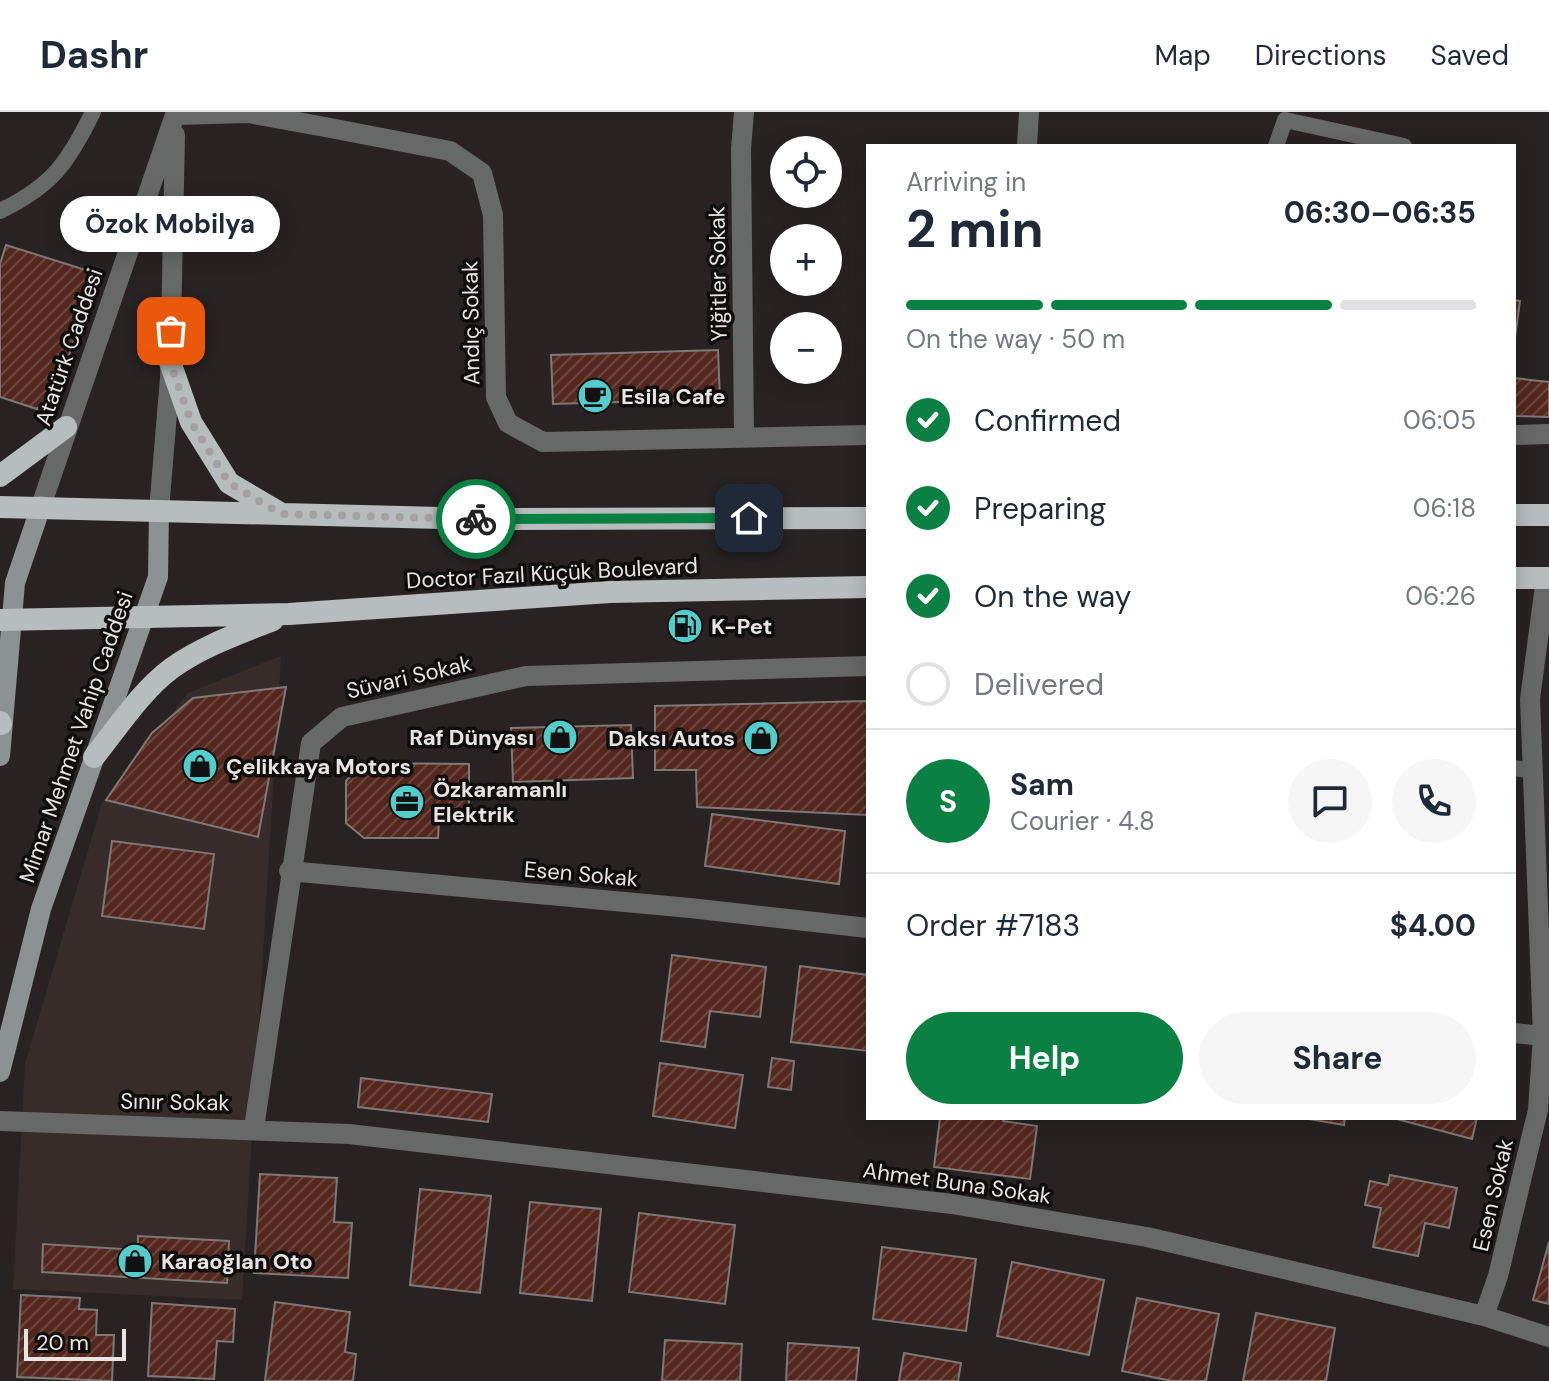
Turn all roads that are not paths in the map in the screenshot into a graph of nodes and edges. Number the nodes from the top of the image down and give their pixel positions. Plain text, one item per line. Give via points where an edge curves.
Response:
1 (93, 112) edge
2 (744, 112) edge
3 (1029, 112) edge
4 (176, 113) edge
5 (1027, 144) edge
6 (1277, 144) edge
7 (1395, 144) edge
8 (0, 211) edge
9 (170, 362) junction
10 (66, 427) junction
11 (1549, 434) edge
12 (866, 435) edge
13 (1516, 435) edge
14 (744, 436) junction
15 (0, 476) edge
16 (41, 506) junction
17 (0, 507) edge
18 (159, 510) junction
19 (281, 514) junction
20 (1516, 515) edge
21 (1549, 515) edge
22 (866, 518) edge
23 (1516, 578) edge
24 (1548, 578) edge
25 (866, 587) edge
26 (289, 614) junction
27 (141, 619) junction
28 (6, 620) edge
29 (866, 666) edge
30 (1522, 698) edge
31 (0, 723) edge
32 (0, 756) edge
33 (94, 757) junction
34 (1523, 770) edge
35 (289, 871) junction
36 (866, 928) edge
37 (1516, 1033) edge
38 (1543, 1036) junction
39 (0, 1072) edge
40 (0, 1121) edge
41 (254, 1128) junction
42 (349, 1134) joint
43 (1484, 1316) junction
44 (1549, 1337) edge

1 - 8 lane via 76,147 37,193
2 - 14 street, Yiğitler Sokak
3 - 5 street
4 - 9 street
4 - 10 street, Atatürk Caddesi
4 - 14 street, Andıç Sokak via 248,113 450,151 482,173 493,215 496,397 508,423 543,442
6 - 7 lane via 1285,120
9 - 18 street
9 - 19 highway via 191,422 229,483
10 - 15 highway
10 - 16 street, Atatürk Caddesi
11 - 13 street
12 - 14 street, Andıç Sokak
16 - 17 highway
16 - 18 highway
16 - 28 main road via 21,556
18 - 19 highway
18 - 27 main road, Mimar Mehmet Vahip Caddesi via 158,577
19 - 22 highway
20 - 21 highway
23 - 24 highway
24 - 30 street, Esen Sokak
25 - 26 highway, Doctor Fazıl Küçük Boulevard via 610,592
26 - 27 highway, Doctor Fazıl Küçük Boulevard
26 - 33 highway via 210,645 170,670
27 - 28 highway, Doctor Fazıl Küçük Boulevard
27 - 33 main road, Mimar Mehmet Vahip Caddesi
28 - 31 main road
29 - 35 street, Süvari Sokak via 526,676 342,717 311,743
30 - 34 street, Esen Sokak
31 - 32 main road
33 - 39 main road, Mimar Mehmet Vahip Caddesi via 41,909
34 - 38 street, Esen Sokak
35 - 36 street, Esen Sokak
35 - 41 street, Süvari Sokak
37 - 38 street
38 - 43 street, Esen Sokak via 1538,1110
40 - 41 street, Sınır Sokak
41 - 42 street, Sınır Sokak
42 - 43 street, Ahmet Buna Sokak via 967,1206 1147,1237
43 - 44 street, Ahmet Buna Sokak

